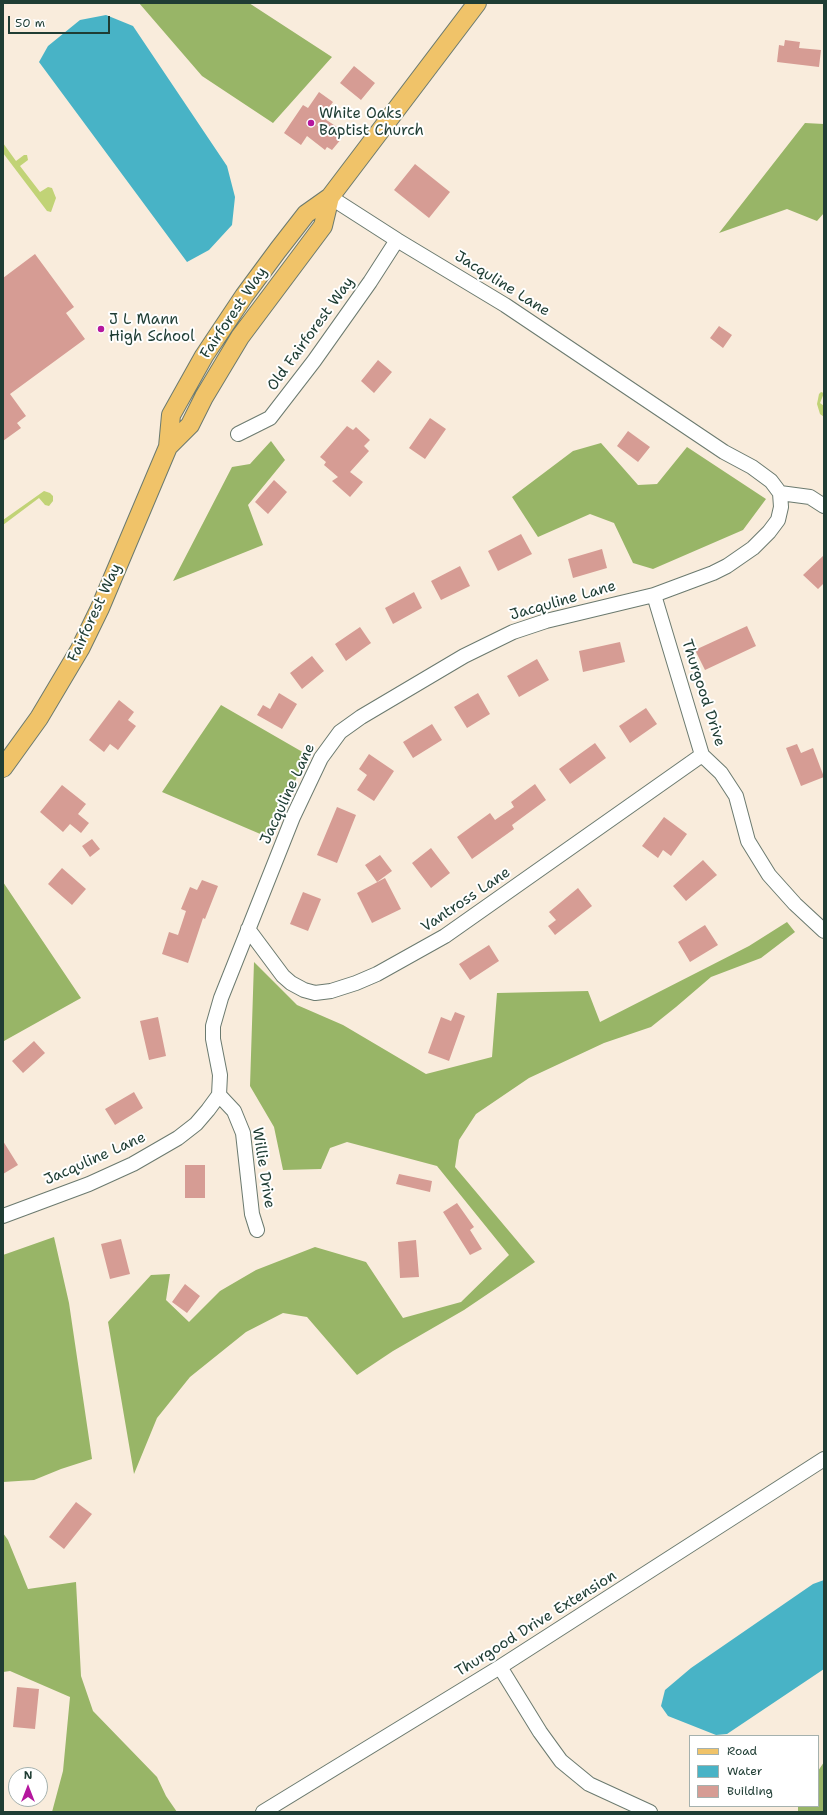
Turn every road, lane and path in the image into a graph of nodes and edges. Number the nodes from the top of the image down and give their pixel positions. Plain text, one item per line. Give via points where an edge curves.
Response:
1 (477, 3) edge
2 (330, 197) junction
3 (397, 240) junction
4 (238, 434) dead end
5 (780, 493) junction
6 (824, 506) edge
7 (654, 595) junction
8 (702, 755) junction
9 (3, 768) edge
10 (248, 930) junction
11 (824, 931) edge
12 (219, 1095) junction
13 (3, 1216) edge
14 (257, 1230) dead end
15 (824, 1459) edge
16 (500, 1667) junction
17 (263, 1812) edge
18 (650, 1812) edge

1 - 2 main road, Fairforest Way
2 - 3 street, Jacquline Lane
2 - 9 main road, Fairforest Way via 323,226 240,337 190,425 168,447 80,649 39,718
3 - 4 street, Old Fairforest Way via 314,361 270,418
3 - 5 street, Jacquline Lane via 505,305 724,452 752,467 771,481
5 - 6 street via 810,497
5 - 7 street, Jacquline Lane via 781,507 778,520 753,548 727,566
7 - 8 street, Thurgood Drive
7 - 10 street, Jacquline Lane via 546,621 513,632 464,656 340,732 314,770
8 - 10 street, Vantross Lane via 445,936 356,983 331,991 315,993 304,990 284,976
8 - 11 street, Thurgood Drive via 721,773 736,796 748,841 768,875
10 - 12 street, Jacquline Lane via 221,998 213,1026 220,1075
12 - 13 street, Jacquline Lane via 196,1124 166,1146 89,1184
12 - 14 street, Willie Drive via 234,1111 243,1133 252,1214
15 - 16 street, Thurgood Drive Extension
16 - 17 street, Thurgood Drive Extension
16 - 18 street via 561,1761 589,1784

